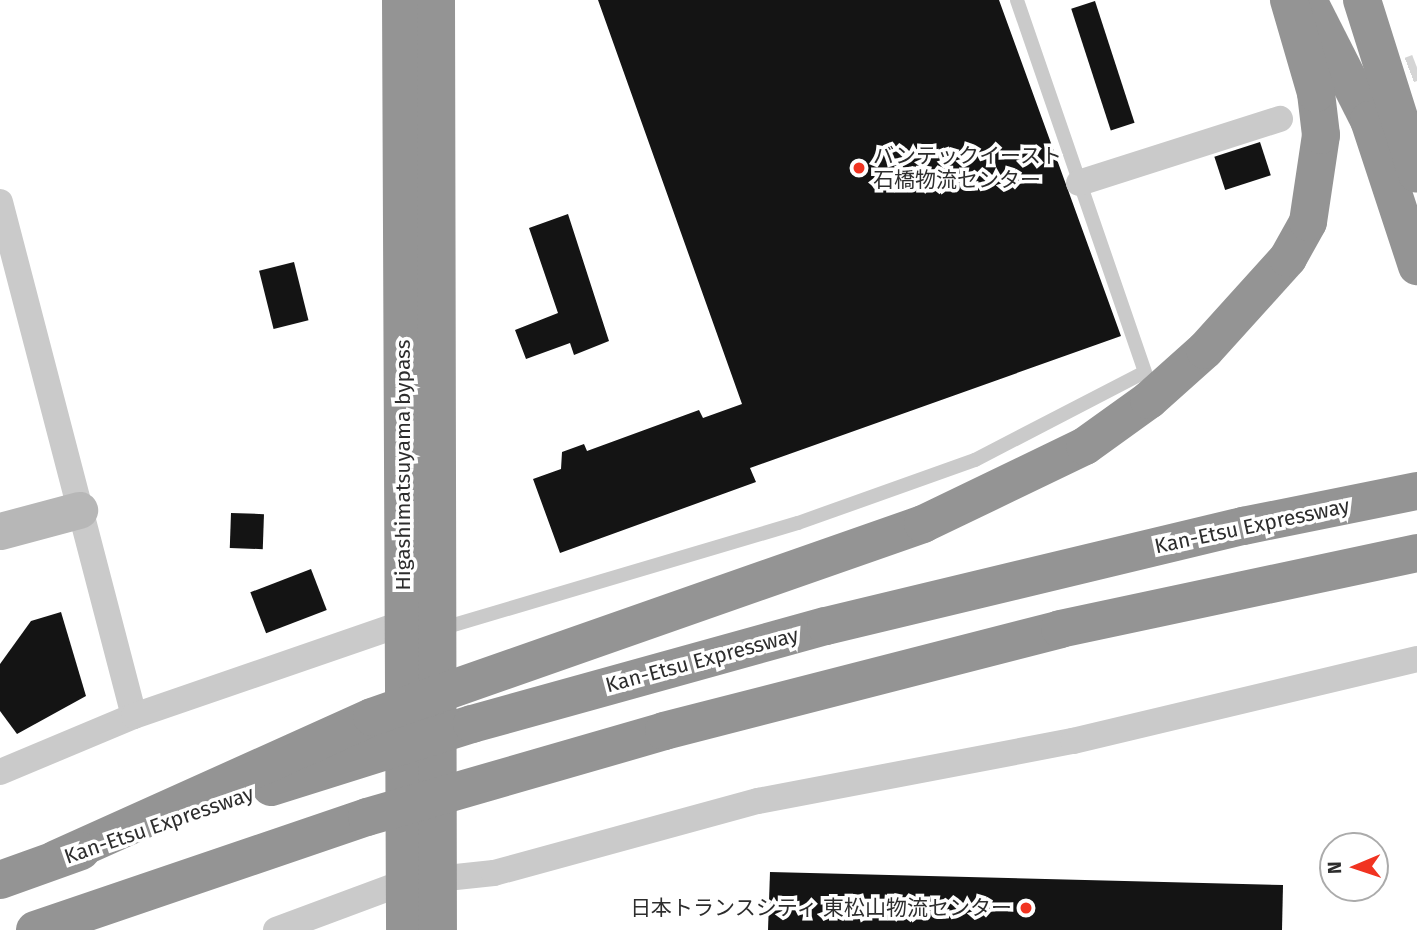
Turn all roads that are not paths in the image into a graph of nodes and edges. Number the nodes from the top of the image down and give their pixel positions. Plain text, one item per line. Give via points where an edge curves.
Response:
1 (401, 0) edge
2 (436, 0) edge
3 (460, 0) edge
4 (1017, 0) edge
5 (1289, 0) edge
6 (1308, 0) edge
7 (1362, 0) edge
8 (1370, 0) edge
9 (1417, 85) edge
10 (1280, 119) dead end
11 (436, 164) junction
12 (1417, 174) edge
13 (1079, 183) junction
14 (0, 202) edge
15 (1417, 267) edge
16 (1417, 491) edge
17 (79, 510) junction
18 (0, 531) edge
19 (1417, 553) edge
20 (1417, 571) edge
21 (420, 627) junction
22 (1417, 659) edge
23 (842, 684) junction
24 (134, 716) junction
25 (371, 736) junction
26 (0, 772) edge
27 (0, 880) edge
28 (421, 880) junction
29 (35, 930) edge
30 (276, 930) edge
31 (405, 930) edge
32 (438, 930) edge

1 - 21 highway, Higashimatsuyama bypass
2 - 11 highway, Higashimatsuyama bypass
3 - 11 highway via 457,103
4 - 13 lane
5 - 25 highway via 1316,93 1321,135 1319,178 1308,222 1288,258 1254,300 1149,400 1085,446 923,524 473,683
6 - 15 highway via 1369,120
7 - 12 highway
8 - 9 highway
10 - 13 street
11 - 21 highway, Higashimatsuyama bypass
13 - 21 lane via 1145,372 975,460 798,523
14 - 17 street
16 - 25 highway, Kan-Etsu Expressway via 983,587 472,724
17 - 18 street
17 - 24 street
19 - 23 highway via 1060,629
20 - 23 highway
21 - 24 street
21 - 28 highway, Higashimatsuyama bypass
22 - 28 street via 1073,741 758,801 494,873
23 - 29 highway via 367,817
24 - 26 street
25 - 27 highway, Kan-Etsu Expressway
28 - 30 street
28 - 31 highway, Higashimatsuyama bypass
28 - 32 highway, Higashimatsuyama bypass

